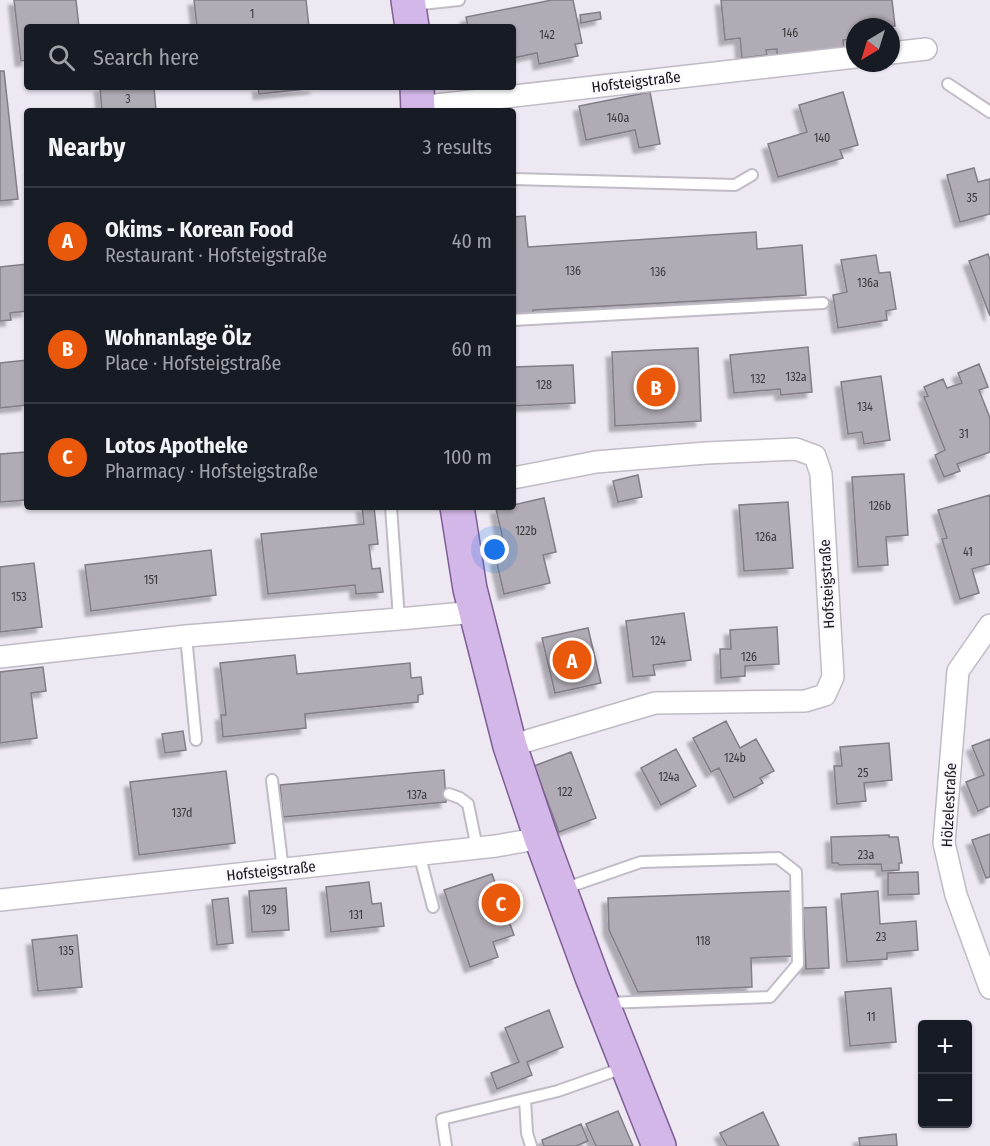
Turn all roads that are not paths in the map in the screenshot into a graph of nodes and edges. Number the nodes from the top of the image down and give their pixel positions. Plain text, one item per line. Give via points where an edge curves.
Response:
1 (459, 0) edge
2 (410, 11) edge
3 (926, 49) dead end
4 (900, 52) edge
5 (846, 58) edge
6 (948, 84) dead end
7 (418, 102) edge
8 (990, 112) edge
9 (752, 175) dead end
10 (516, 179) edge
11 (824, 303) dead end
12 (516, 320) edge
13 (516, 477) edge
14 (391, 510) edge
15 (458, 510) edge
16 (475, 612) junction
17 (399, 620) junction
18 (990, 625) edge
19 (186, 636) junction
20 (0, 657) edge
21 (196, 740) dead end
22 (510, 746) junction
23 (273, 780) dead end
24 (449, 794) dead end
25 (541, 838) junction
26 (477, 848) junction
27 (419, 854) junction
28 (283, 870) junction
29 (560, 890) junction
30 (0, 900) edge
31 (433, 907) dead end
32 (986, 966) edge
33 (990, 988) edge
34 (602, 1003) junction
35 (627, 1066) junction
36 (525, 1099) junction
37 (446, 1146) edge
38 (531, 1146) edge
39 (659, 1146) edge

1 - 2 lane
3 - 4 street
5 - 7 street, Hofsteigstraße
6 - 8 lane
9 - 10 lane via 735,185
11 - 12 lane
13 - 22 street, Hofsteigstraße via 596,462 706,453 796,449 815,456 821,474 833,677 825,694 805,701 655,703
14 - 17 lane
15 - 16 main road
16 - 17 street
16 - 22 main road
17 - 19 street
18 - 32 street, Hölzelestraße via 958,671 944,843 956,895
19 - 20 street
19 - 21 lane
22 - 25 main road
23 - 28 lane
24 - 26 lane via 468,804
25 - 26 street, Hofsteigstraße
25 - 29 main road
26 - 27 street, Hofsteigstraße
27 - 28 street, Hofsteigstraße
27 - 31 lane
28 - 30 street, Hofsteigstraße
29 - 34 main road
29 - 34 lane via 641,862 778,858 796,872 798,964 770,997
32 - 33 street, Hölzelestraße
34 - 35 main road
35 - 36 lane
35 - 39 main road
36 - 37 lane via 442,1119
36 - 38 lane

